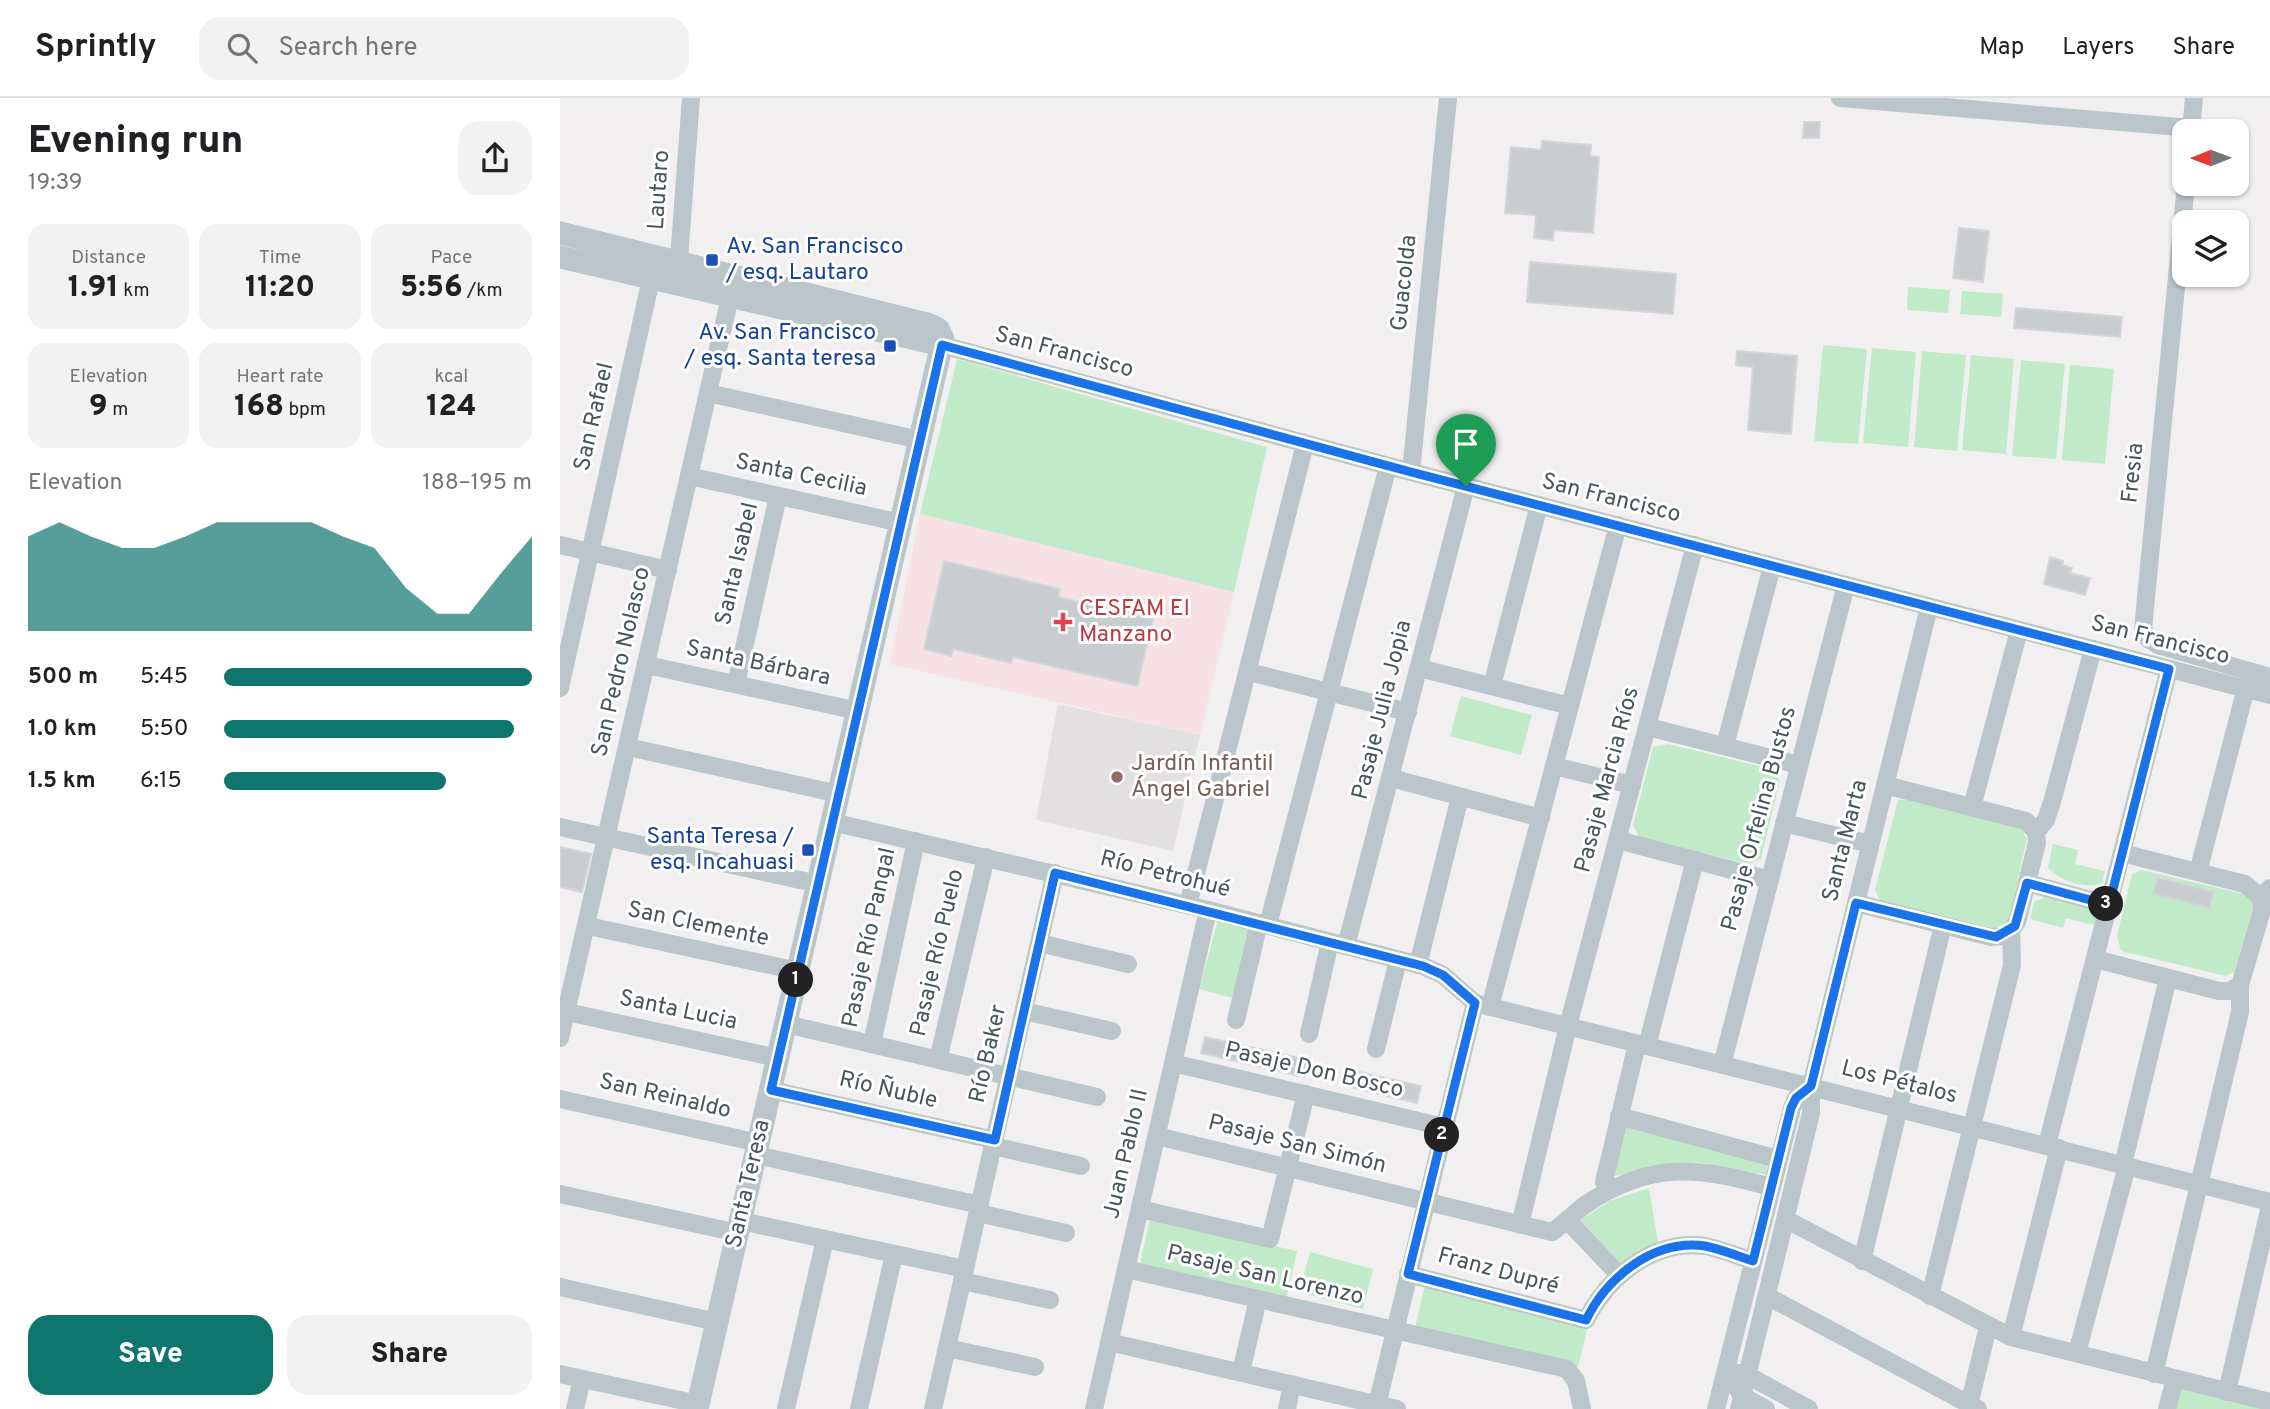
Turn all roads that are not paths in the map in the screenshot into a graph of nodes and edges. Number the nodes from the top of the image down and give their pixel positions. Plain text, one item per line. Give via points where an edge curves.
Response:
1 (691, 98) edge
2 (1448, 98) edge
3 (1840, 98) edge
4 (2194, 98) edge
5 (2192, 119) edge
6 (2172, 127) edge
7 (2185, 196) edge
8 (560, 233) edge
9 (560, 257) edge
10 (678, 273) junction
11 (651, 279) junction
12 (730, 297) junction
13 (942, 345) junction
14 (708, 393) junction
15 (920, 440) junction
16 (1305, 444) junction
17 (1388, 466) junction
18 (1411, 472) junction
19 (689, 476) junction
20 (1466, 486) junction
21 (778, 496) junction
22 (1539, 505) junction
23 (901, 523) junction
24 (1618, 526) junction
25 (560, 545) edge
26 (1695, 545) junction
27 (590, 552) junction
28 (1772, 566) junction
29 (668, 570) junction
30 (1846, 585) junction
31 (1929, 607) junction
32 (2019, 630) junction
33 (2094, 649) junction
34 (647, 665) junction
35 (1419, 668) junction
36 (2169, 669) junction
37 (1248, 672) junction
38 (2270, 677) edge
39 (736, 684) junction
40 (1492, 686) junction
41 (560, 688) edge
42 (2246, 688) junction
43 (1329, 692) junction
44 (2270, 695) edge
45 (1570, 706) junction
46 (858, 711) junction
47 (1408, 712) junction
48 (1648, 727) junction
49 (1725, 746) junction
50 (628, 747) junction
51 (1799, 765) junction
52 (1554, 766) junction
53 (1391, 778) junction
54 (1632, 785) junction
55 (1885, 785) junction
56 (839, 794) junction
57 (1460, 797) junction
58 (1972, 807) junction
59 (1541, 818) junction
60 (832, 822) junction
61 (1784, 824) junction
62 (560, 827) edge
63 (2036, 832) junction
64 (608, 838) junction
65 (1618, 840) junction
66 (916, 841) junction
67 (1870, 844) junction
68 (2122, 853) junction
69 (986, 857) junction
70 (1695, 860) junction
71 (2198, 872) junction
72 (1055, 873) junction
73 (1770, 880) junction
74 (2027, 883) junction
75 (818, 884) junction
76 (2266, 893) edge
77 (1856, 903) junction
78 (1188, 905) junction
79 (2109, 905) junction
80 (1208, 910) junction
81 (1263, 924) junction
82 (1943, 925) junction
83 (588, 926) junction
84 (2011, 930) junction
85 (1039, 943) junction
86 (1338, 944) junction
87 (2252, 949) junction
88 (2270, 954) edge
89 (2095, 959) junction
90 (1398, 960) junction
91 (1128, 964) dead end
92 (1418, 965) junction
93 (798, 971) junction
94 (2168, 978) junction
95 (2240, 985) junction
96 (1483, 1005) junction
97 (1024, 1011) junction
98 (567, 1012) junction
99 (1236, 1020) dead end
100 (786, 1024) junction
101 (1568, 1026) junction
102 (1112, 1031) dead end
103 (1309, 1034) dead end
104 (560, 1038) edge
105 (872, 1044) junction
106 (1642, 1045) junction
107 (1376, 1049) dead end
108 (778, 1058) junction
109 (938, 1060) junction
110 (1173, 1063) junction
111 (1722, 1065) junction
112 (1009, 1076) junction
113 (1811, 1086) junction
114 (771, 1090) junction
115 (1306, 1094) junction
116 (1097, 1097) dead end
117 (560, 1099) edge
118 (1899, 1108) junction
119 (1619, 1116) junction
120 (1444, 1127) junction
121 (1973, 1127) junction
122 (1157, 1136) junction
123 (994, 1143) junction
124 (2053, 1147) junction
125 (757, 1149) junction
126 (1778, 1159) junction
127 (2125, 1165) junction
128 (1081, 1166) dead end
129 (1288, 1167) junction
130 (2200, 1185) junction
131 (1771, 1187) junction
132 (1609, 1191) junction
133 (560, 1194) edge
134 (1425, 1203) junction
135 (2270, 1204) edge
136 (979, 1209) junction
137 (1140, 1209) junction
138 (1567, 1220) junction
139 (1787, 1220) junction
140 (1520, 1225) junction
141 (739, 1227) junction
142 (1066, 1233) dead end
143 (825, 1239) junction
144 (894, 1254) junction
145 (1753, 1261) junction
146 (1862, 1261) junction
147 (1126, 1269) junction
148 (1408, 1274) junction
149 (964, 1275) junction
150 (1619, 1275) junction
151 (560, 1287) edge
152 (1768, 1296) junction
153 (1930, 1296) junction
154 (1258, 1299) junction
155 (1050, 1300) dead end
156 (717, 1322) junction
157 (1988, 1327) junction
158 (1394, 1331) junction
159 (2011, 1337) junction
160 (1109, 1342) junction
161 (947, 1348) junction
162 (2077, 1353) junction
163 (1035, 1367) dead end
164 (1725, 1371) junction
165 (1241, 1372) junction
166 (560, 1374) edge
167 (2154, 1374) junction
168 (1747, 1375) junction
169 (2175, 1378) junction
170 (582, 1379) junction
171 (1292, 1384) junction
172 (2227, 1392) junction
173 (2270, 1402) edge
174 (1741, 1403) edge
175 (698, 1407) edge
176 (1376, 1407) edge
177 (1972, 1408) edge
178 (575, 1409) edge
179 (786, 1409) edge
180 (859, 1409) edge
181 (933, 1409) edge
182 (1094, 1409) edge
183 (1287, 1409) edge
184 (1397, 1409) edge
185 (1582, 1409) edge
186 (1716, 1409) edge
187 (1766, 1409) edge
188 (1810, 1409) edge
189 (2167, 1409) edge

1 - 10 street, Lautaro
2 - 18 street, Guacolda
3 - 6 street
4 - 5 street
7 - 38 street, Fresia via 2143,629 2158,645
8 - 10 street
9 - 11 street
10 - 11 street
10 - 12 street
10 - 13 street via 927,324 941,334
11 - 27 street, San Rafael
12 - 13 street
12 - 14 street, San Pedro Nolasco
13 - 15 street, Santa Teresa
13 - 16 street, San Francisco
14 - 15 street
14 - 19 street, San Pedro Nolasco
15 - 23 street, Santa Teresa
16 - 17 street, San Francisco
16 - 37 street
17 - 18 street, San Francisco
17 - 43 street
18 - 20 street, San Francisco
19 - 21 street, Santa Cecilia
19 - 29 street, San Pedro Nolasco
20 - 22 street, San Francisco
20 - 35 street, Pasaje Julia Jopia
21 - 23 street, Santa Cecilia
21 - 39 street, Santa Isabel
22 - 24 street, San Francisco
22 - 40 street
23 - 46 street, Santa Teresa
24 - 26 street, San Francisco
24 - 45 street
25 - 27 street
26 - 28 street, San Francisco
26 - 48 street, Pasaje Marcia Ríos
27 - 29 street
27 - 41 street, San Rafael
28 - 30 street, San Francisco
28 - 49 street
29 - 34 street, San Pedro Nolasco
30 - 31 street, San Francisco
30 - 51 street, Pasaje Orfelina Bustos
31 - 32 street, San Francisco
31 - 55 street, Santa Marta
32 - 33 street, San Francisco
32 - 58 street
33 - 36 street, San Francisco
33 - 63 street via 2052,802
34 - 39 street, Santa Bárbara
34 - 50 street, San Pedro Nolasco
35 - 40 street
35 - 47 street, Pasaje Julia Jopia
36 - 42 street, San Francisco
36 - 68 street
37 - 43 street
37 - 78 street
39 - 46 street, Santa Bárbara
40 - 45 street
42 - 44 street, San Francisco
42 - 71 street
43 - 47 street
43 - 81 street
45 - 52 street
46 - 56 street, Santa Teresa
47 - 53 street, Pasaje Julia Jopia
48 - 49 street
48 - 54 street, Pasaje Marcia Ríos
49 - 51 street
50 - 56 street
50 - 64 street, San Pedro Nolasco
51 - 61 street, Pasaje Orfelina Bustos
52 - 54 street
52 - 59 street
53 - 57 street
53 - 86 street, Pasaje Julia Jopia
54 - 65 street, Pasaje Marcia Ríos
55 - 58 street
55 - 67 street, Santa Marta
56 - 60 street, Santa Teresa
57 - 59 street
57 - 92 street
58 - 63 street via 2026,821
59 - 96 street
60 - 66 street, Río Petrohué
60 - 75 street, Santa Teresa
61 - 67 street
61 - 73 street, Pasaje Orfelina Bustos
62 - 64 street
63 - 74 street via 2038,843
64 - 75 street
64 - 83 street, San Pedro Nolasco
65 - 70 street
65 - 101 street, Pasaje Marcia Ríos
66 - 69 street, Río Petrohué
66 - 105 street, Pasaje Río Pangal
67 - 77 street, Santa Marta
68 - 71 street
68 - 79 street
69 - 72 street, Río Petrohué
69 - 109 street, Pasaje Río Puelo
70 - 73 street
70 - 106 street
71 - 76 street
72 - 78 street, Río Petrohué
72 - 85 street, Río Baker
73 - 111 street, Pasaje Orfelina Bustos
74 - 79 street
74 - 84 street
75 - 93 street, Santa Teresa
76 - 87 street
77 - 82 street
77 - 113 street, Santa Marta
78 - 80 street, Río Petrohué
79 - 89 street
80 - 81 street, Río Petrohué
80 - 110 street, Juan Pablo II
81 - 86 street, Río Petrohué
81 - 99 street
82 - 84 street via 1991,937
82 - 118 street
83 - 93 street, San Clemente
83 - 98 street, San Pedro Nolasco
84 - 121 street via 2012,965
85 - 91 street
85 - 97 street, Río Baker
86 - 90 street, Río Petrohué
86 - 103 street, Pasaje Julia Jopia
87 - 88 street
87 - 95 street
89 - 94 street
89 - 124 street
90 - 92 street, Río Petrohué
90 - 107 street
92 - 96 street, Río Petrohué via 1443,975
93 - 100 street, Santa Teresa
94 - 95 street via 2218,991
94 - 127 street
95 - 130 street via 2240,1012
96 - 101 street, Los Pétalos
96 - 120 street
97 - 102 street
97 - 112 street, Río Baker
98 - 104 street, San Pedro Nolasco
98 - 108 street, Santa Lucia
100 - 105 street
100 - 108 street, Santa Teresa
101 - 106 street, Los Pétalos
101 - 140 street, Pasaje Marcia Ríos
105 - 109 street
106 - 111 street, Los Pétalos
106 - 119 street
108 - 114 street, Santa Teresa
109 - 112 street
110 - 115 street, Pasaje Don Bosco
110 - 122 street, Juan Pablo II
111 - 113 street, Los Pétalos
112 - 116 street
112 - 123 street, Río Baker
113 - 118 street, Los Pétalos
113 - 126 street, Santa Marta via 1796,1098
113 - 139 street, Santa Marta via 1811,1113
114 - 123 street, Río Ñuble
114 - 125 street, Santa Teresa
115 - 120 street, Pasaje Don Bosco
115 - 129 street
117 - 125 street, San Reinaldo
118 - 121 street, Los Pétalos
118 - 146 street
119 - 126 street
119 - 132 street via 1604,1182
120 - 134 street
121 - 124 street, Los Pétalos
121 - 153 street
122 - 129 street, Pasaje San Simón
122 - 137 street, Juan Pablo II
123 - 128 street, Río Ñuble
123 - 136 street, Río Baker
124 - 127 street, Los Pétalos
124 - 159 street
125 - 136 street, San Reinaldo
125 - 141 street, Santa Teresa
126 - 131 street, Santa Marta
127 - 130 street, Los Pétalos
127 - 162 street
129 - 134 street, Pasaje San Simón
129 - 137 street via 1270,1240
130 - 135 street, Los Pétalos
130 - 167 street
131 - 132 street via 1716,1172 1689,1170 1663,1172
131 - 145 street, Santa Marta
132 - 138 street
133 - 141 street
134 - 140 street, Pasaje San Simón
134 - 148 street
135 - 172 street
136 - 142 street, San Reinaldo
136 - 149 street, Río Baker
137 - 147 street, Juan Pablo II
138 - 140 street, Pasaje San Simón via 1552,1232
138 - 150 street
139 - 146 street
139 - 152 street, Santa Marta
141 - 143 street
141 - 156 street, Santa Teresa
143 - 144 street
143 - 179 street
144 - 149 street
144 - 180 street
145 - 150 street, Franz Dupré via 1705,1246 1680,1247 1648,1257
145 - 164 street, Santa Marta
146 - 153 street
147 - 154 street, Pasaje San Lorenzo
147 - 160 street, Juan Pablo II
148 - 150 street, Franz Dupré via 1586,1320
148 - 158 street
149 - 155 street
149 - 161 street, Río Baker
151 - 156 street
152 - 168 street, Santa Marta
152 - 177 street
153 - 157 street
154 - 158 street, Pasaje San Lorenzo
154 - 165 street
156 - 175 street, Santa Teresa
157 - 159 street
157 - 177 street
158 - 176 street
158 - 185 street, Pasaje San Lorenzo via 1567,1369 1576,1381
159 - 162 street
160 - 165 street
160 - 182 street, Juan Pablo II
161 - 163 street
161 - 181 street, Río Baker
162 - 167 street
164 - 168 street
164 - 174 street
164 - 186 street, Santa Marta
165 - 171 street
166 - 170 street
167 - 169 street
168 - 174 street, Santa Marta
168 - 188 street
169 - 172 street
169 - 189 street
170 - 175 street
170 - 178 street
171 - 176 street
171 - 183 street
172 - 173 street
174 - 187 street
176 - 184 street

